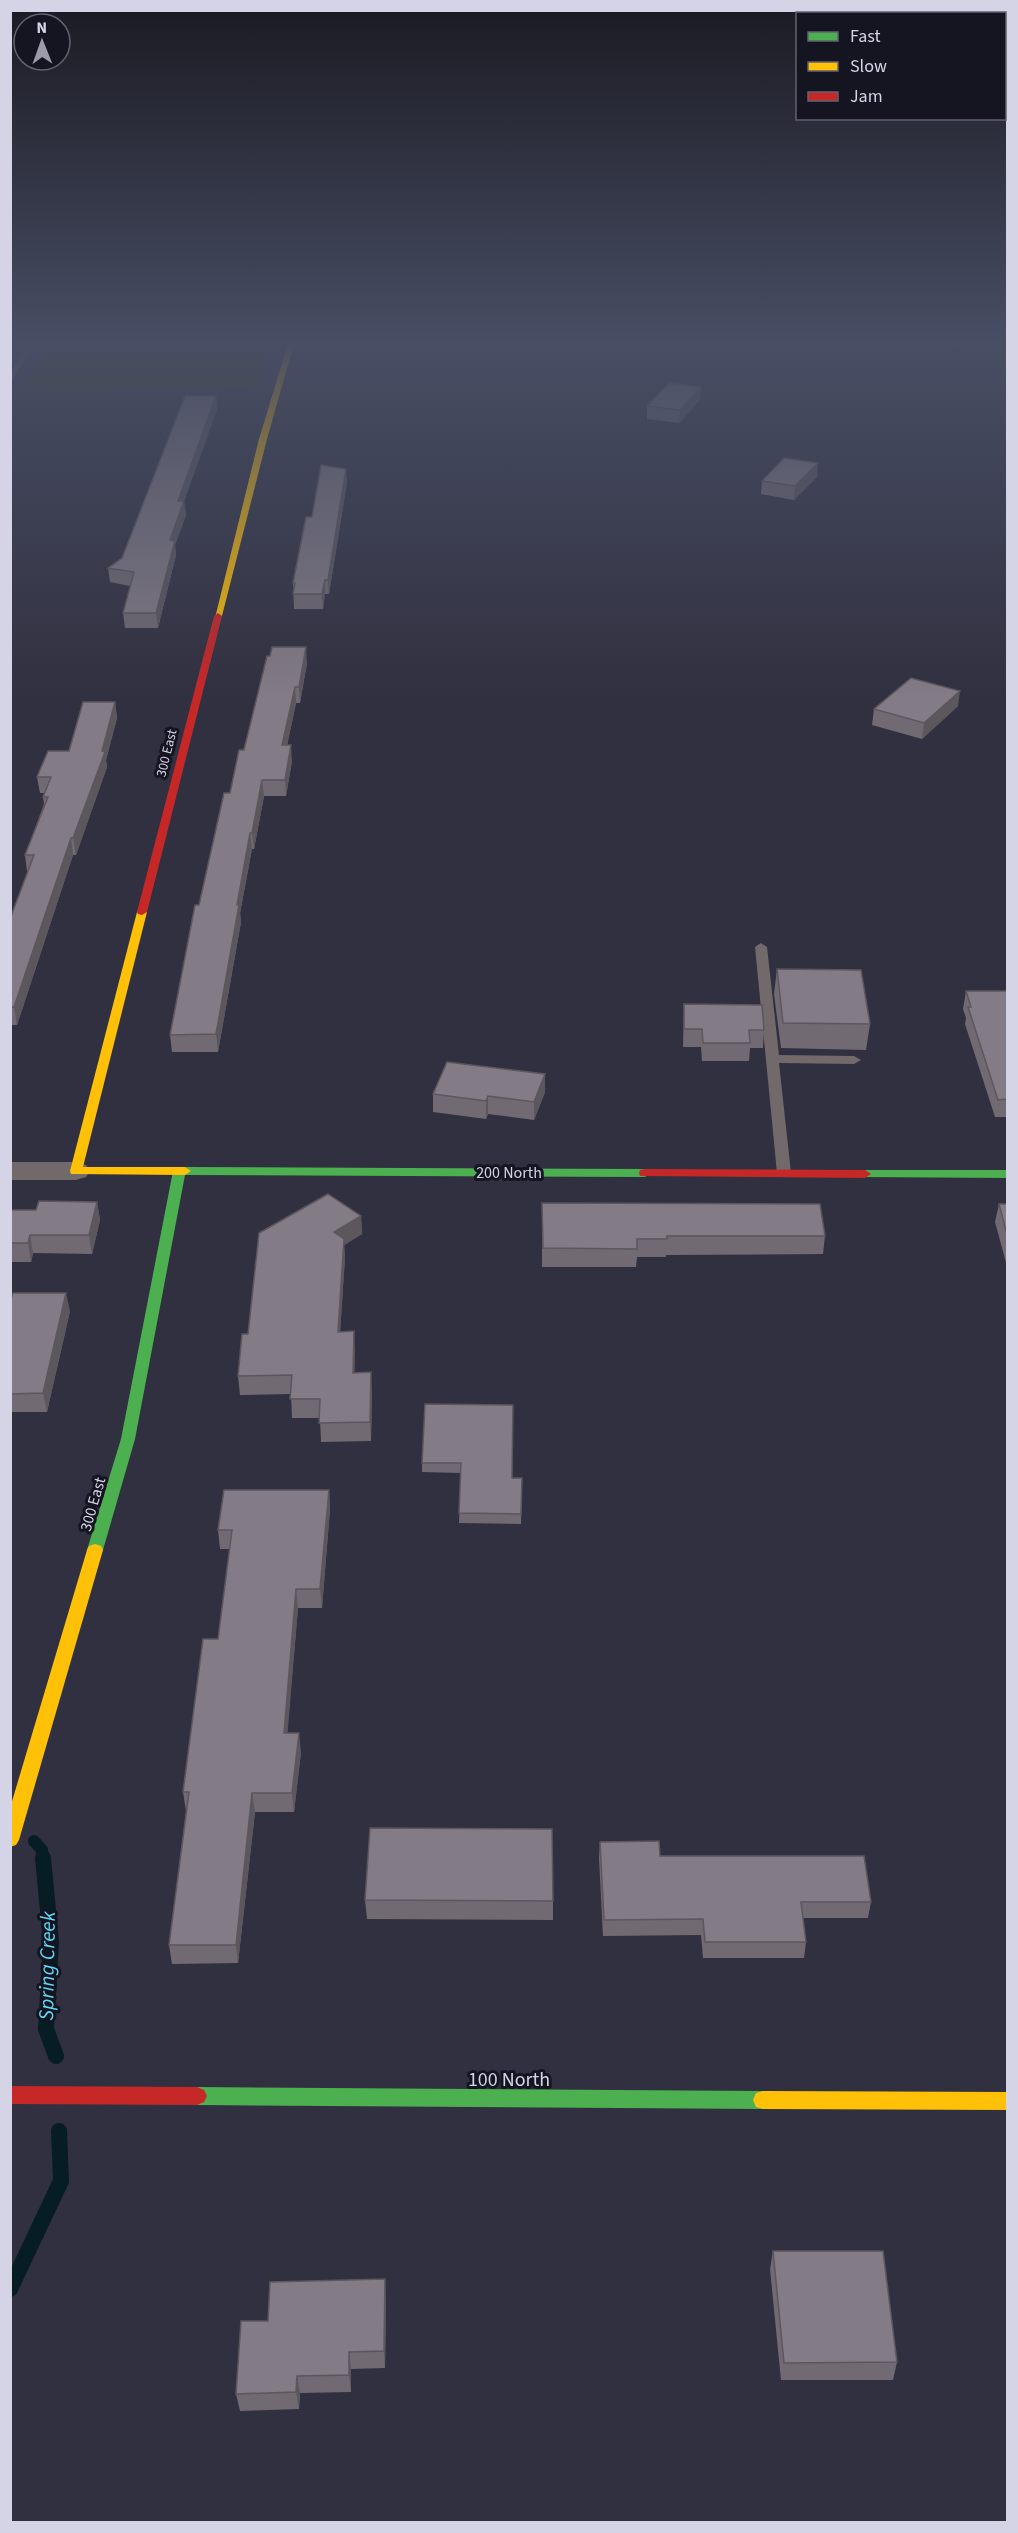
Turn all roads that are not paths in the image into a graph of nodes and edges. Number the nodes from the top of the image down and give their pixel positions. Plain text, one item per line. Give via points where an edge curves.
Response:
1 (257, 462) edge
2 (761, 947) dead end
3 (773, 1059) junction
4 (854, 1060) dead end
5 (10, 1171) edge
6 (76, 1171) junction
7 (179, 1171) junction
8 (784, 1173) junction
9 (1008, 1174) edge
10 (10, 1840) edge
11 (10, 2095) edge
12 (1008, 2101) edge

1 - 6 street, 300 East
2 - 3 lane
3 - 4 lane
3 - 8 lane
5 - 6 street, 200 North
6 - 7 street, 200 North
7 - 8 street, 200 North
7 - 10 street, 300 East via 128,1440
8 - 9 street, 200 North
11 - 12 street, 100 North

